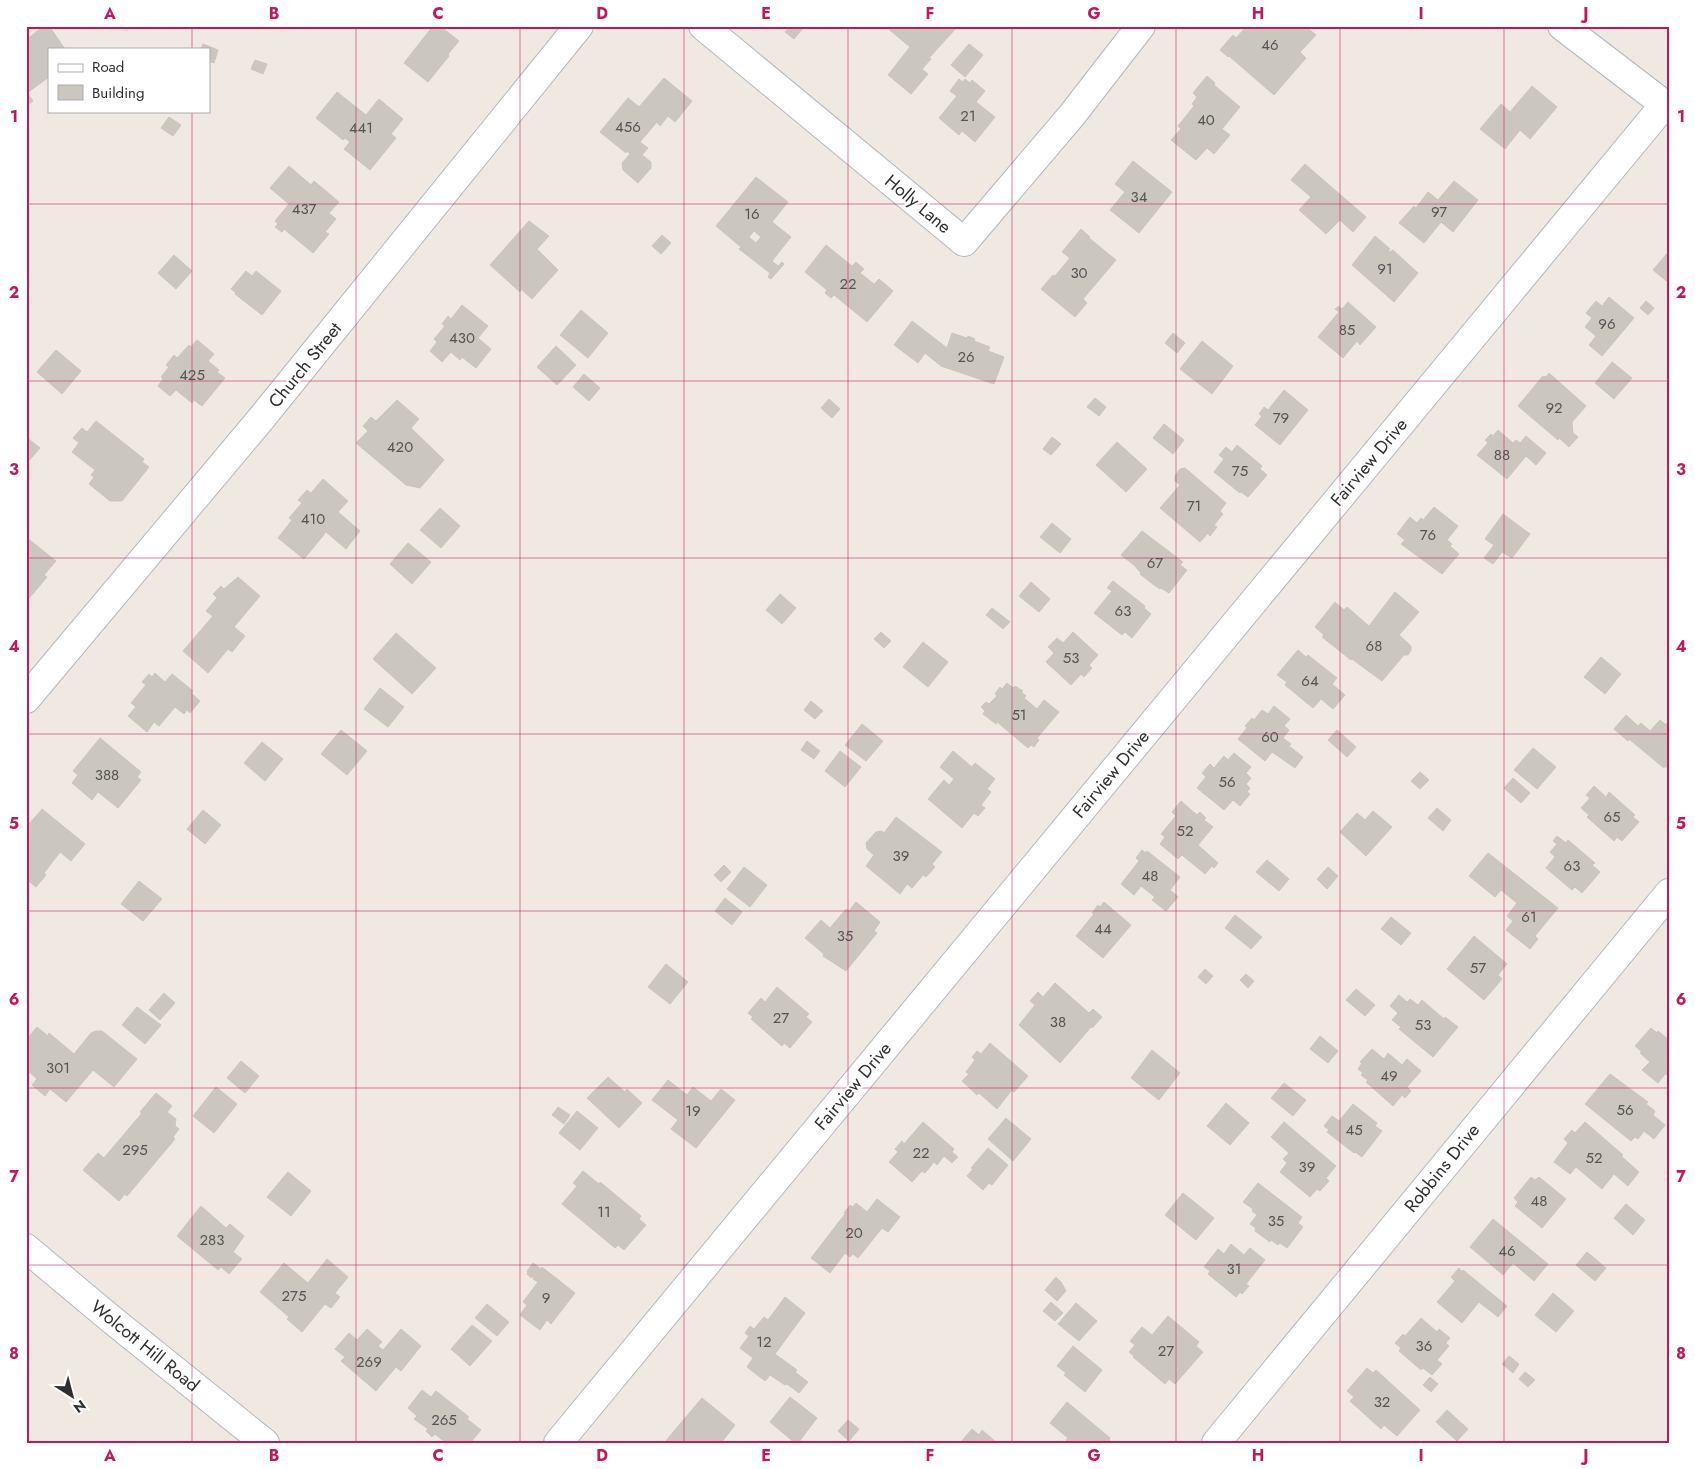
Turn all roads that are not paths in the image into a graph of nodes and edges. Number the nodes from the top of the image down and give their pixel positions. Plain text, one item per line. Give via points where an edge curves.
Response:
1 (579, 26) edge
2 (704, 26) edge
3 (1140, 26) edge
4 (1562, 26) edge
5 (1667, 106) edge
6 (26, 699) edge
7 (1669, 893) edge
8 (26, 1248) edge
9 (265, 1443) edge
10 (558, 1443) edge
11 (1216, 1443) edge

1 - 6 street, Church Street via 260,420
2 - 3 street, Holly Lane via 964,242 1072,115
4 - 5 street
5 - 10 street, Fairview Drive
7 - 11 street, Robbins Drive
8 - 9 street, Wolcott Hill Road

